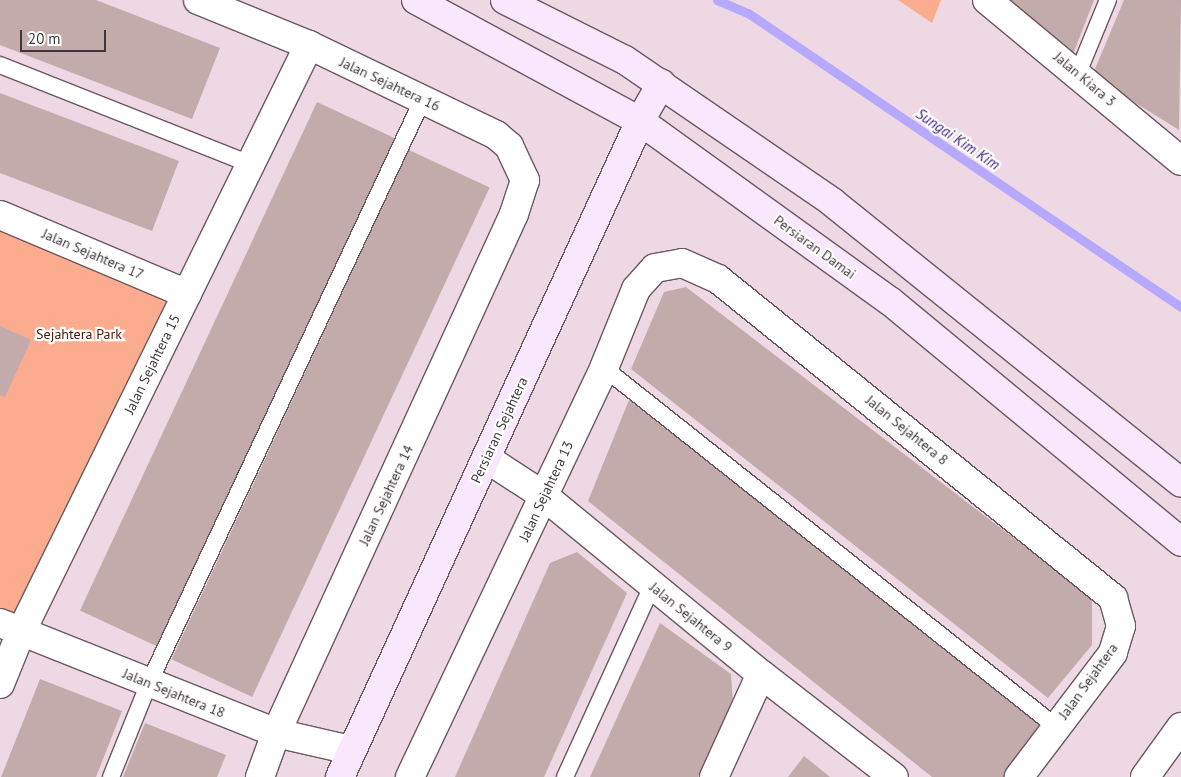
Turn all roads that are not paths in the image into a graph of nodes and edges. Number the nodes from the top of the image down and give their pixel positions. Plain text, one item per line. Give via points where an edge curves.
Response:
1 (198, 0) edge
2 (416, 0) edge
3 (505, 0) edge
4 (986, 0) edge
5 (1108, 0) edge
6 (309, 46) junction
7 (0, 65) edge
8 (1078, 73) junction
9 (661, 84) junction
10 (423, 99) junction
11 (640, 121) junction
12 (1181, 160) edge
13 (250, 164) junction
14 (514, 214) joint
15 (0, 215) edge
16 (718, 279) joint
17 (187, 294) junction
18 (604, 368) junction
19 (486, 458) junction
20 (1181, 483) edge
21 (544, 496) junction
22 (1181, 542) edge
23 (1096, 582) joint
24 (652, 586) junction
25 (10, 627) edge
26 (761, 674) junction
27 (149, 683) junction
28 (0, 684) edge
29 (1055, 726) junction
30 (1181, 727) edge
31 (276, 734) junction
32 (351, 750) junction
33 (111, 777) edge
34 (260, 777) edge
35 (340, 777) edge
36 (410, 777) edge
37 (565, 777) edge
38 (714, 777) edge
39 (894, 777) edge
40 (1019, 777) edge
41 (1145, 777) edge

1 - 6 street, Jalan Sejahtera 16
2 - 11 main road, Persiaran Damai via 599,96
3 - 9 main road via 625,60
4 - 8 street, Jalan Kiara 3
5 - 8 lane
6 - 10 street, Jalan Sejahtera 16
6 - 13 street, Jalan Sejahtera 15
7 - 13 lane
8 - 12 street, Jalan Kiara 3
9 - 11 main road, Persiaran Sejahtera
9 - 20 main road via 832,202
10 - 14 street, Jalan Sejahtera 16 via 496,135 509,146 526,180
10 - 27 lane
11 - 19 main road, Persiaran Sejahtera
11 - 22 main road, Persiaran Damai via 890,301
13 - 17 street, Jalan Sejahtera 15
14 - 31 street, Jalan Sejahtera 14
15 - 17 street, Jalan Sejahtera 17
16 - 18 street, Jalan Sejahtera 13 via 682,263 654,268 636,289
16 - 23 street, Jalan Sejahtera 8
17 - 25 street, Jalan Sejahtera 15
18 - 21 street, Jalan Sejahtera 13
18 - 29 lane
19 - 21 street, Jalan Sejahtera 9
19 - 32 main road, Persiaran Sejahtera
21 - 24 street, Jalan Sejahtera 9
21 - 36 street, Jalan Sejahtera 13
23 - 29 street, Jalan Sejahtera via 1113,598 1119,612 1119,640 1113,654
24 - 26 street, Jalan Sejahtera 9
24 - 37 lane
25 - 27 street, Jalan Sejahtera 18
25 - 28 street, Jalan Sejahtera 15
26 - 38 street
26 - 39 street, Jalan Sejahtera 9
27 - 31 street, Jalan Sejahtera 18
27 - 33 lane
29 - 40 street, Jalan Sejahtera
30 - 41 street
31 - 32 street, Jalan Sejahtera 18
31 - 34 street, Jalan Sejahtera 14
32 - 35 main road, Persiaran Sejahtera

